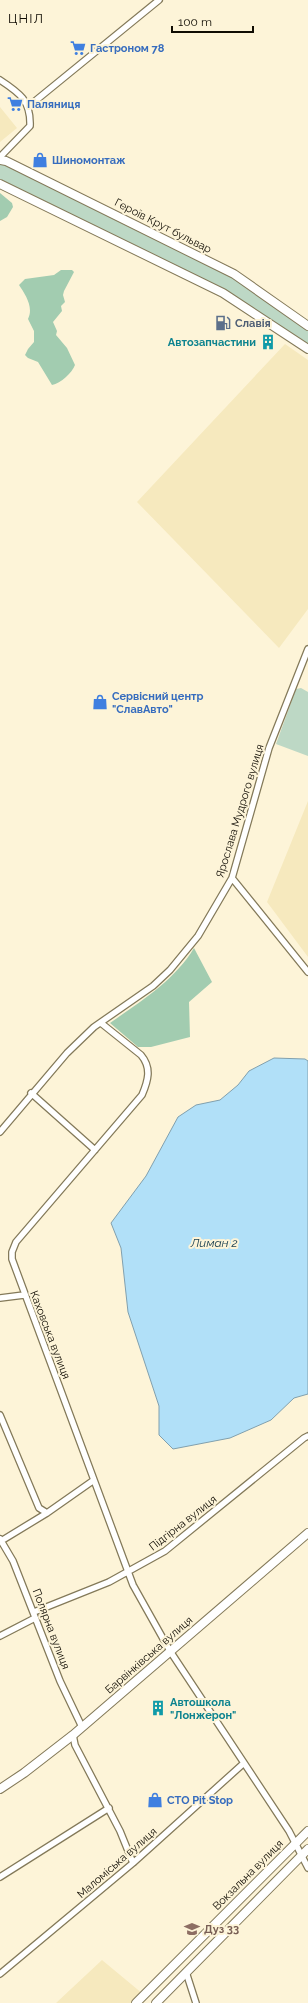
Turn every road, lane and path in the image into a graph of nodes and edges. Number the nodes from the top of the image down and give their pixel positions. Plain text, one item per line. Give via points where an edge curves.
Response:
1 (159, 0) edge
2 (0, 80) edge
3 (29, 106) junction
4 (0, 157) edge
5 (0, 160) edge
6 (0, 184) edge
7 (308, 326) edge
8 (308, 349) edge
9 (308, 649) edge
10 (232, 878) junction
11 (308, 972) edge
12 (101, 1023) junction
13 (31, 1093) junction
14 (0, 1132) edge
15 (95, 1150) junction
16 (24, 1296) junction
17 (0, 1298) edge
18 (0, 1415) edge
19 (308, 1436) edge
20 (94, 1480) junction
21 (47, 1513) junction
22 (308, 1533) edge
23 (0, 1540) edge
24 (128, 1571) junction
25 (34, 1615) junction
26 (0, 1636) edge
27 (170, 1651) junction
28 (82, 1727) junction
29 (73, 1735) junction
30 (244, 1763) junction
31 (0, 1789) edge
32 (109, 1808) junction
33 (308, 1831) edge
34 (295, 1843) junction
35 (308, 1849) edge
36 (301, 1856) junction
37 (133, 1863) junction
38 (308, 1868) edge
39 (0, 1877) edge
40 (186, 1972) junction
41 (0, 1974) edge
42 (136, 2003) edge
43 (156, 2003) edge
44 (196, 2003) edge

1 - 3 street
2 - 3 street via 11,87
3 - 4 street via 30,126
5 - 7 street, Героїв Крут бульвар via 234,274
6 - 8 street via 223,293
9 - 10 street, Ярослава Мудрого вулиця via 269,748
10 - 11 street
10 - 12 street, Ярослава Мудрого вулиця via 198,936 170,970 153,986
12 - 13 street, Ярослава Мудрого вулиця via 86,1033
12 - 15 street, Каховська вулиця via 141,1054 148,1075 142,1096
13 - 14 street, Ярослава Мудрого вулиця
13 - 15 street
15 - 16 street, Каховська вулиця via 16,1242 12,1259
16 - 17 street
16 - 20 street, Каховська вулиця
18 - 21 street via 39,1508
19 - 24 street, Підгірна вулиця via 164,1551
20 - 21 street
20 - 24 street, Каховська вулиця
21 - 23 street
22 - 27 street, Барвінківська вулиця
23 - 25 street, Полярна вулиця via 13,1561
24 - 25 street, Підгірна вулиця
24 - 27 street, Каховська вулиця via 133,1585
25 - 26 street, Підгірна вулиця
25 - 28 street, Полярна вулиця via 60,1681
27 - 28 street, Барвінківська вулиця
27 - 30 street, Каховська вулиця
28 - 29 street, Барвінківська вулиця
29 - 31 street, Барвінківська вулиця
29 - 32 street via 75,1745
30 - 34 street, Каховська вулиця
30 - 37 street, Маломіська вулиця
32 - 37 street
32 - 39 street
33 - 34 street, Вокзальна вулиця
34 - 36 street, Каховська вулиця
34 - 42 street, Вокзальна вулиця
35 - 36 street
36 - 38 street, Каховська вулиця
36 - 40 street
37 - 41 street, Маломіська вулиця
40 - 43 street
40 - 44 street

